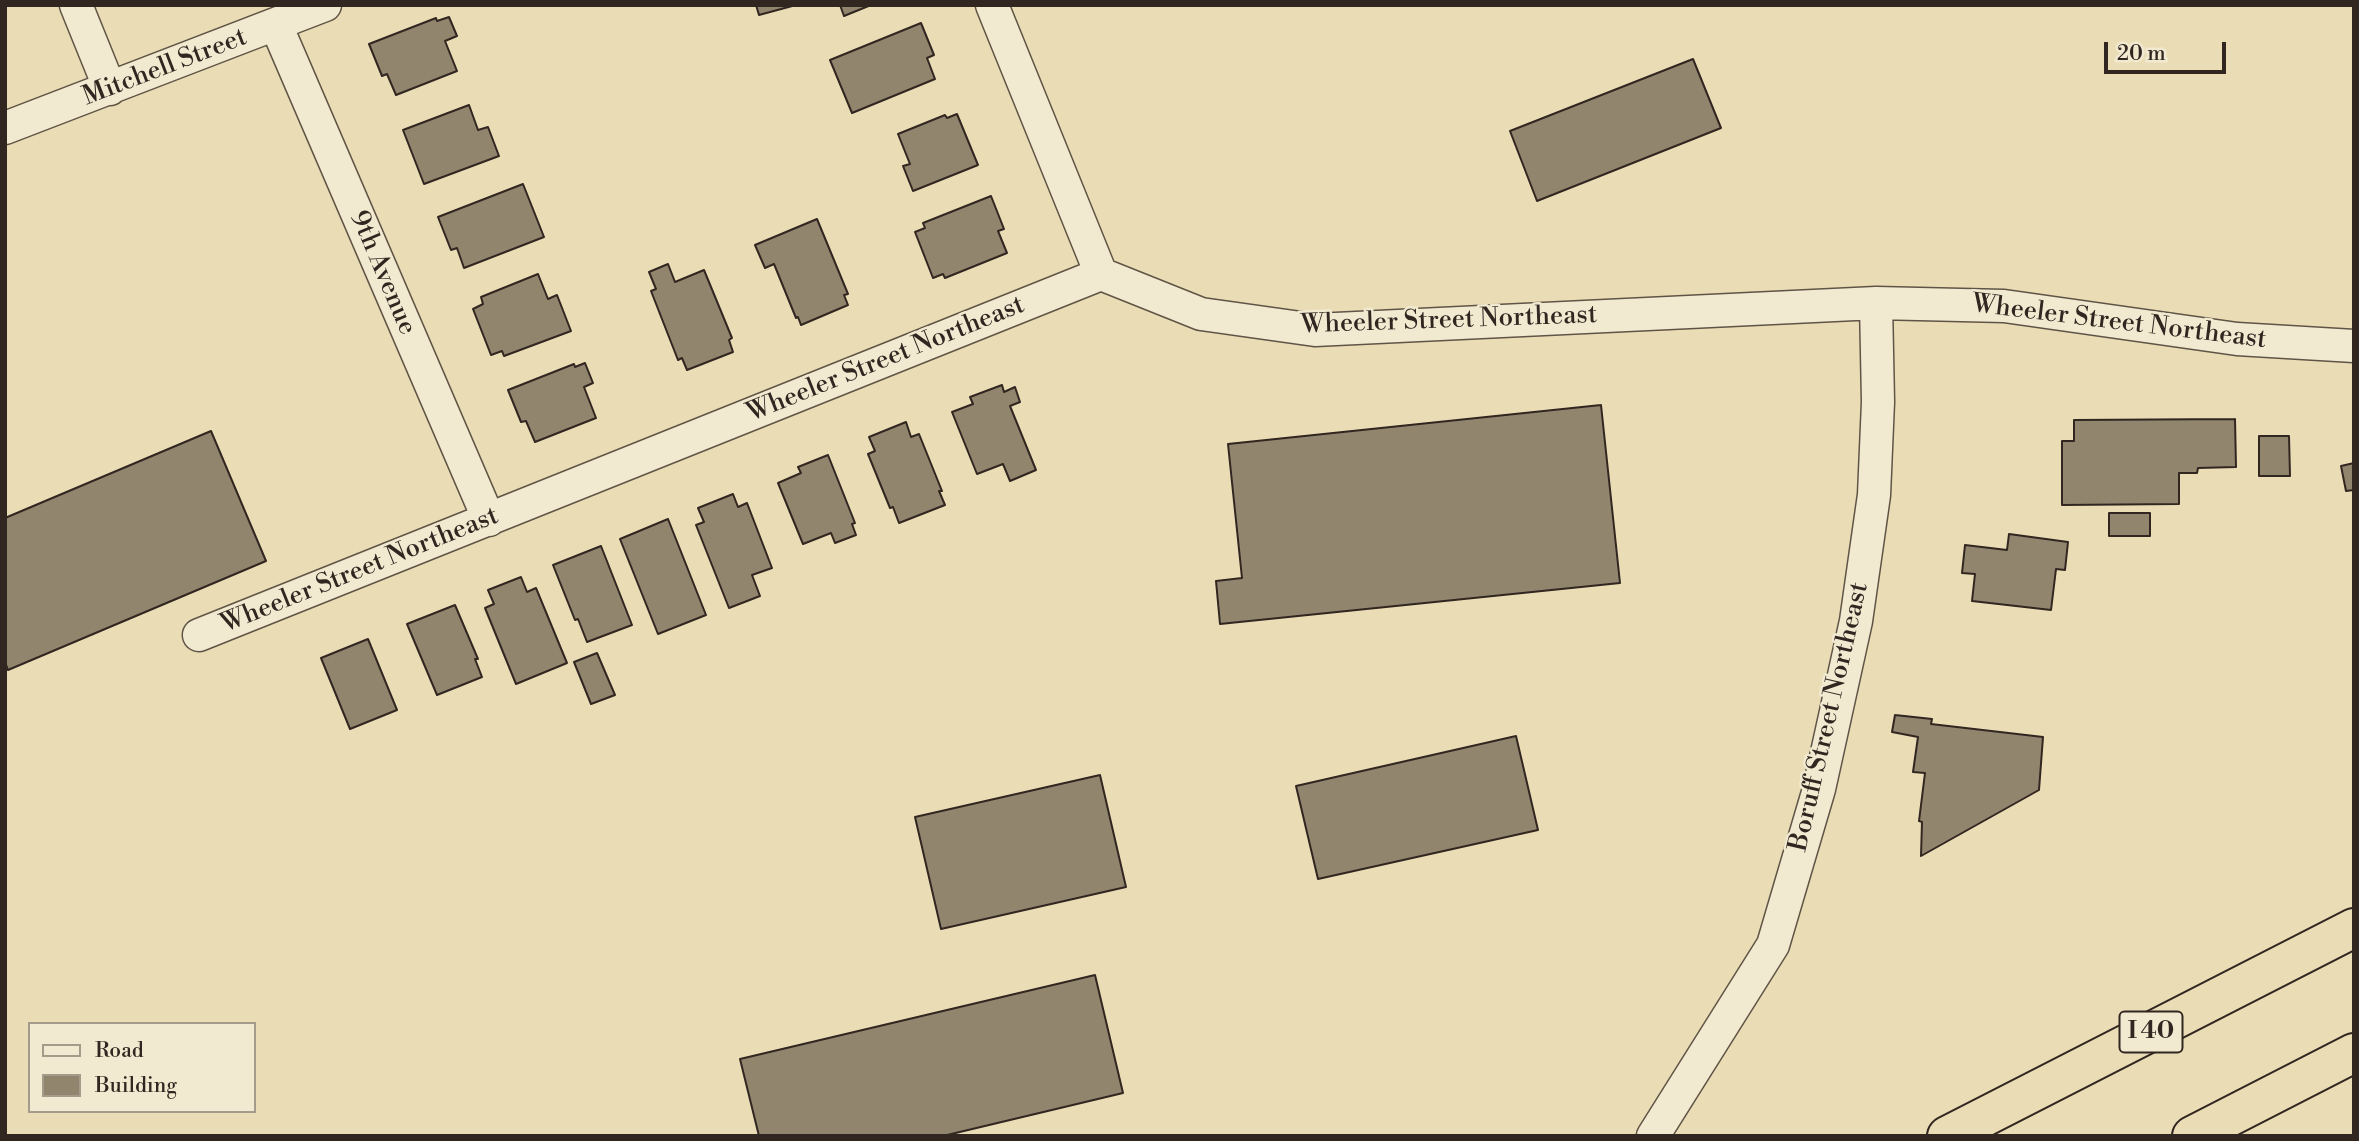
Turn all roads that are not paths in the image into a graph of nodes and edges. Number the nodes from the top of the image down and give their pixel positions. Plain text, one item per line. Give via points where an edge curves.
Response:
1 (76, 5) edge
2 (325, 5) edge
3 (992, 5) edge
4 (276, 25) junction
5 (110, 89) junction
6 (5, 128) edge
7 (1101, 274) junction
8 (1876, 303) junction
9 (2354, 346) edge
10 (489, 520) junction
11 (199, 635) dead end
12 (2354, 928) edge
13 (2354, 1053) edge
14 (1653, 1136) edge
15 (1947, 1136) edge
16 (2192, 1136) edge

1 - 5 street
2 - 4 street, Mitchell Street
3 - 7 street
4 - 5 street, Mitchell Street
4 - 10 street, 9th Avenue
5 - 6 street, Mitchell Street
7 - 8 street, Wheeler Street Northeast via 1200,314 1315,330
7 - 10 street, Wheeler Street Northeast
8 - 9 street, Wheeler Street Northeast via 2004,306 2237,339
8 - 14 street, Boruff Street Northeast via 1874,495 1856,621 1819,789 1773,945
10 - 11 street, Wheeler Street Northeast
12 - 15 highway, I 40
13 - 16 highway

